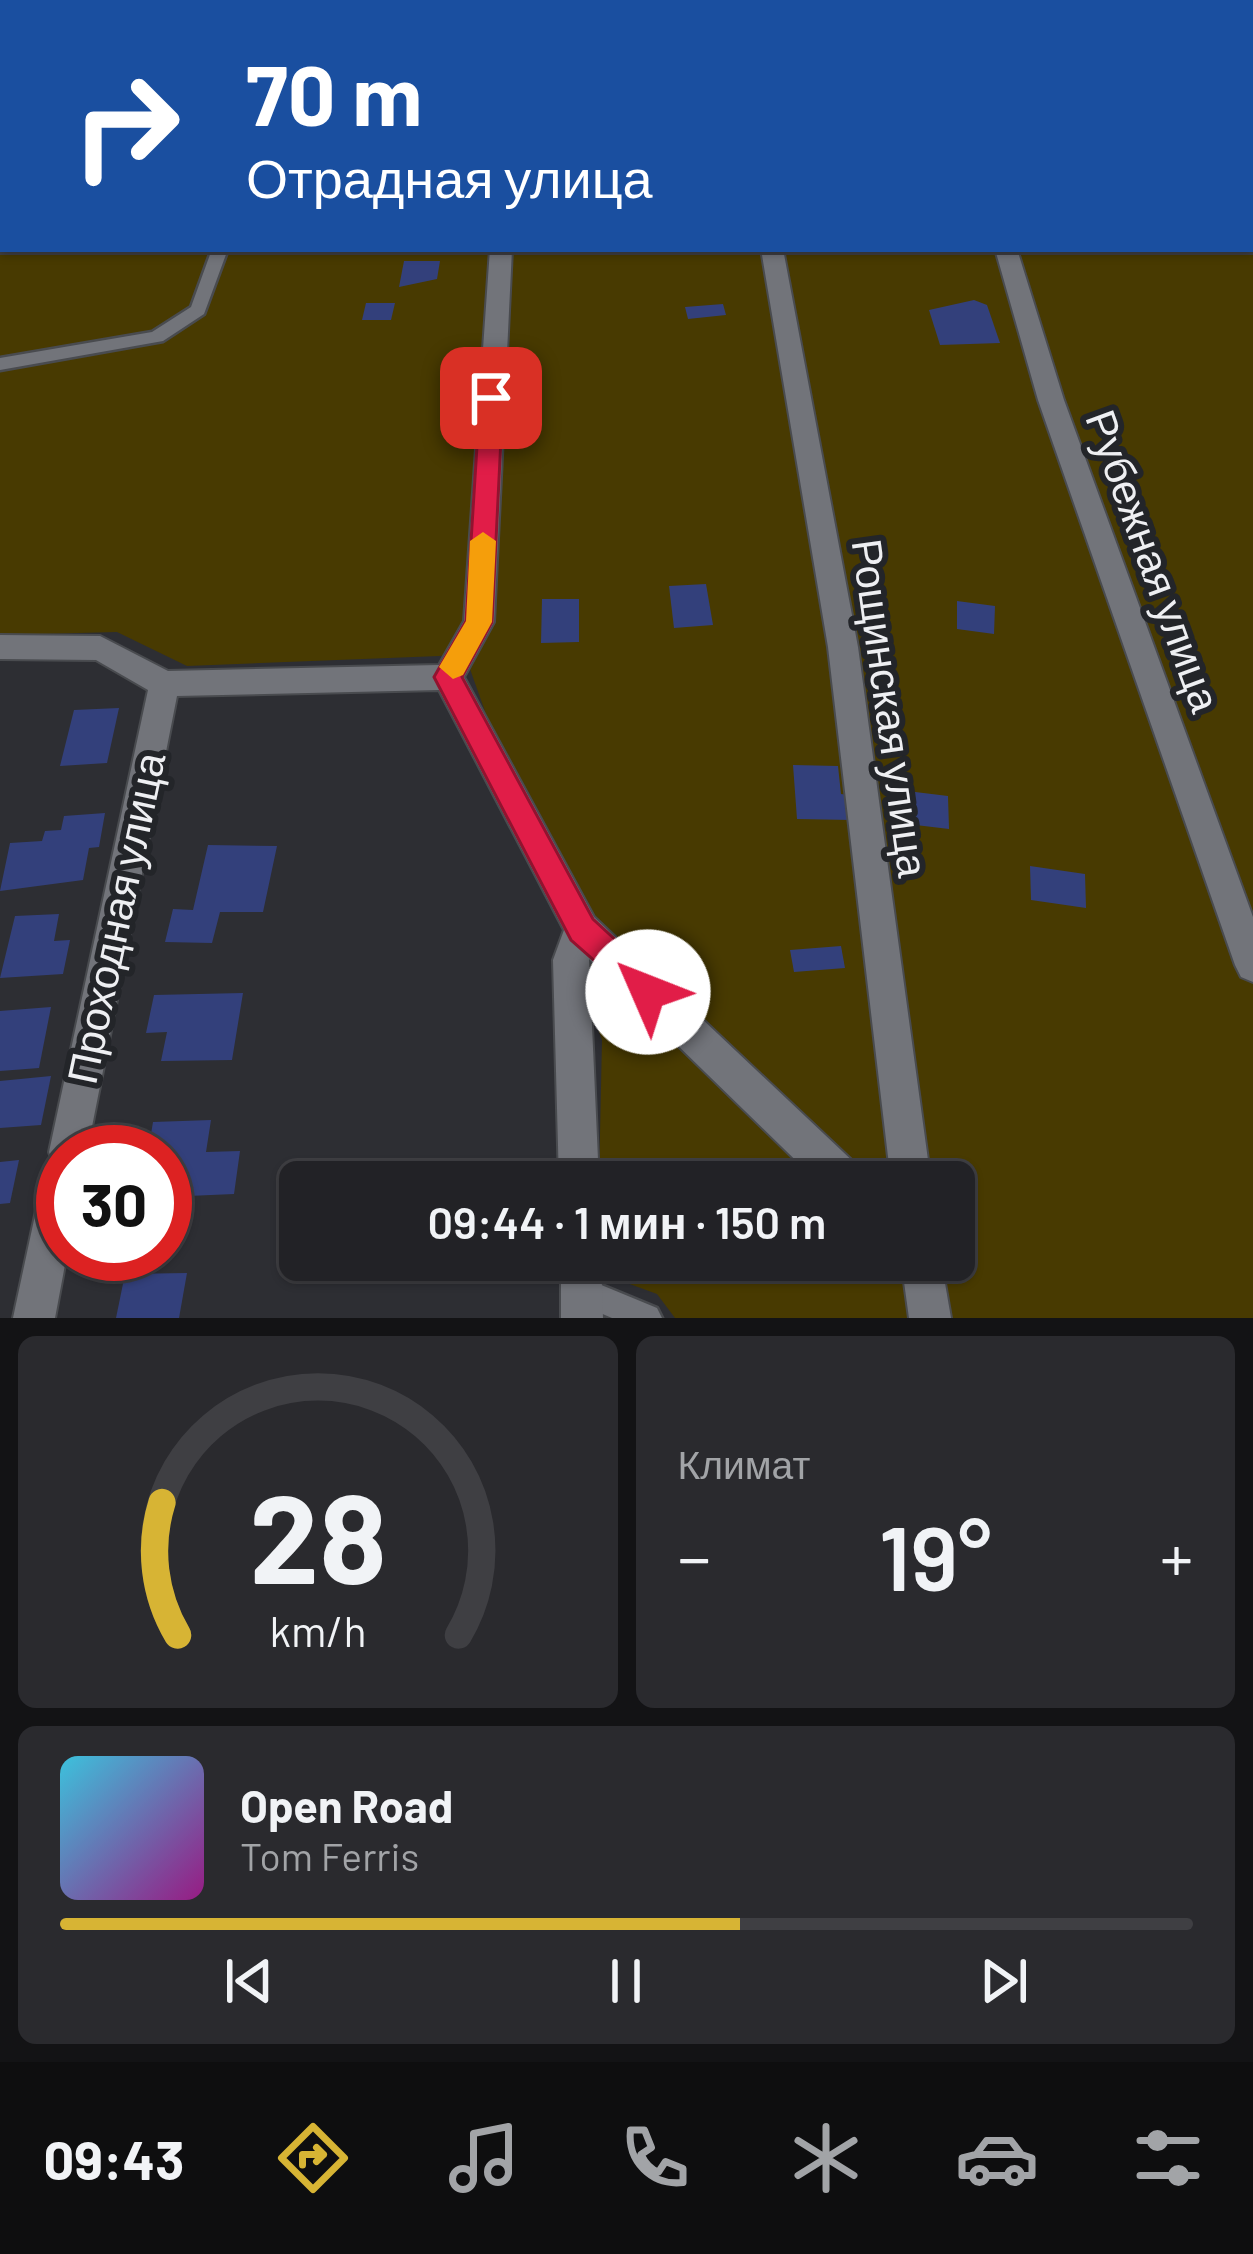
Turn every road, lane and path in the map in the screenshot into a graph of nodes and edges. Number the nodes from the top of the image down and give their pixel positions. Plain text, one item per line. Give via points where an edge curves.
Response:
1 (219, 252) edge
2 (501, 252) edge
3 (773, 252) edge
4 (1007, 252) edge
5 (0, 364) edge
6 (0, 647) edge
7 (448, 677) junction
8 (164, 684) junction
9 (582, 929) junction
10 (1253, 965) edge
11 (74, 1125) edge
12 (578, 1161) edge
13 (824, 1161) edge
14 (908, 1161) edge
15 (42, 1281) edge
16 (924, 1281) edge
17 (581, 1290) edge
18 (34, 1318) edge
19 (647, 1318) edge
20 (930, 1318) edge

1 - 5 lane via 199,310 157,337
2 - 7 street via 479,622
3 - 14 street, Рощинская улица via 842,646
4 - 10 street, Рубежная улица via 1051,400
6 - 8 street via 100,648
7 - 8 street
7 - 9 street
8 - 11 street, Проходная улица
9 - 12 street via 571,960
9 - 13 street
15 - 18 street
16 - 20 street
17 - 19 lane

